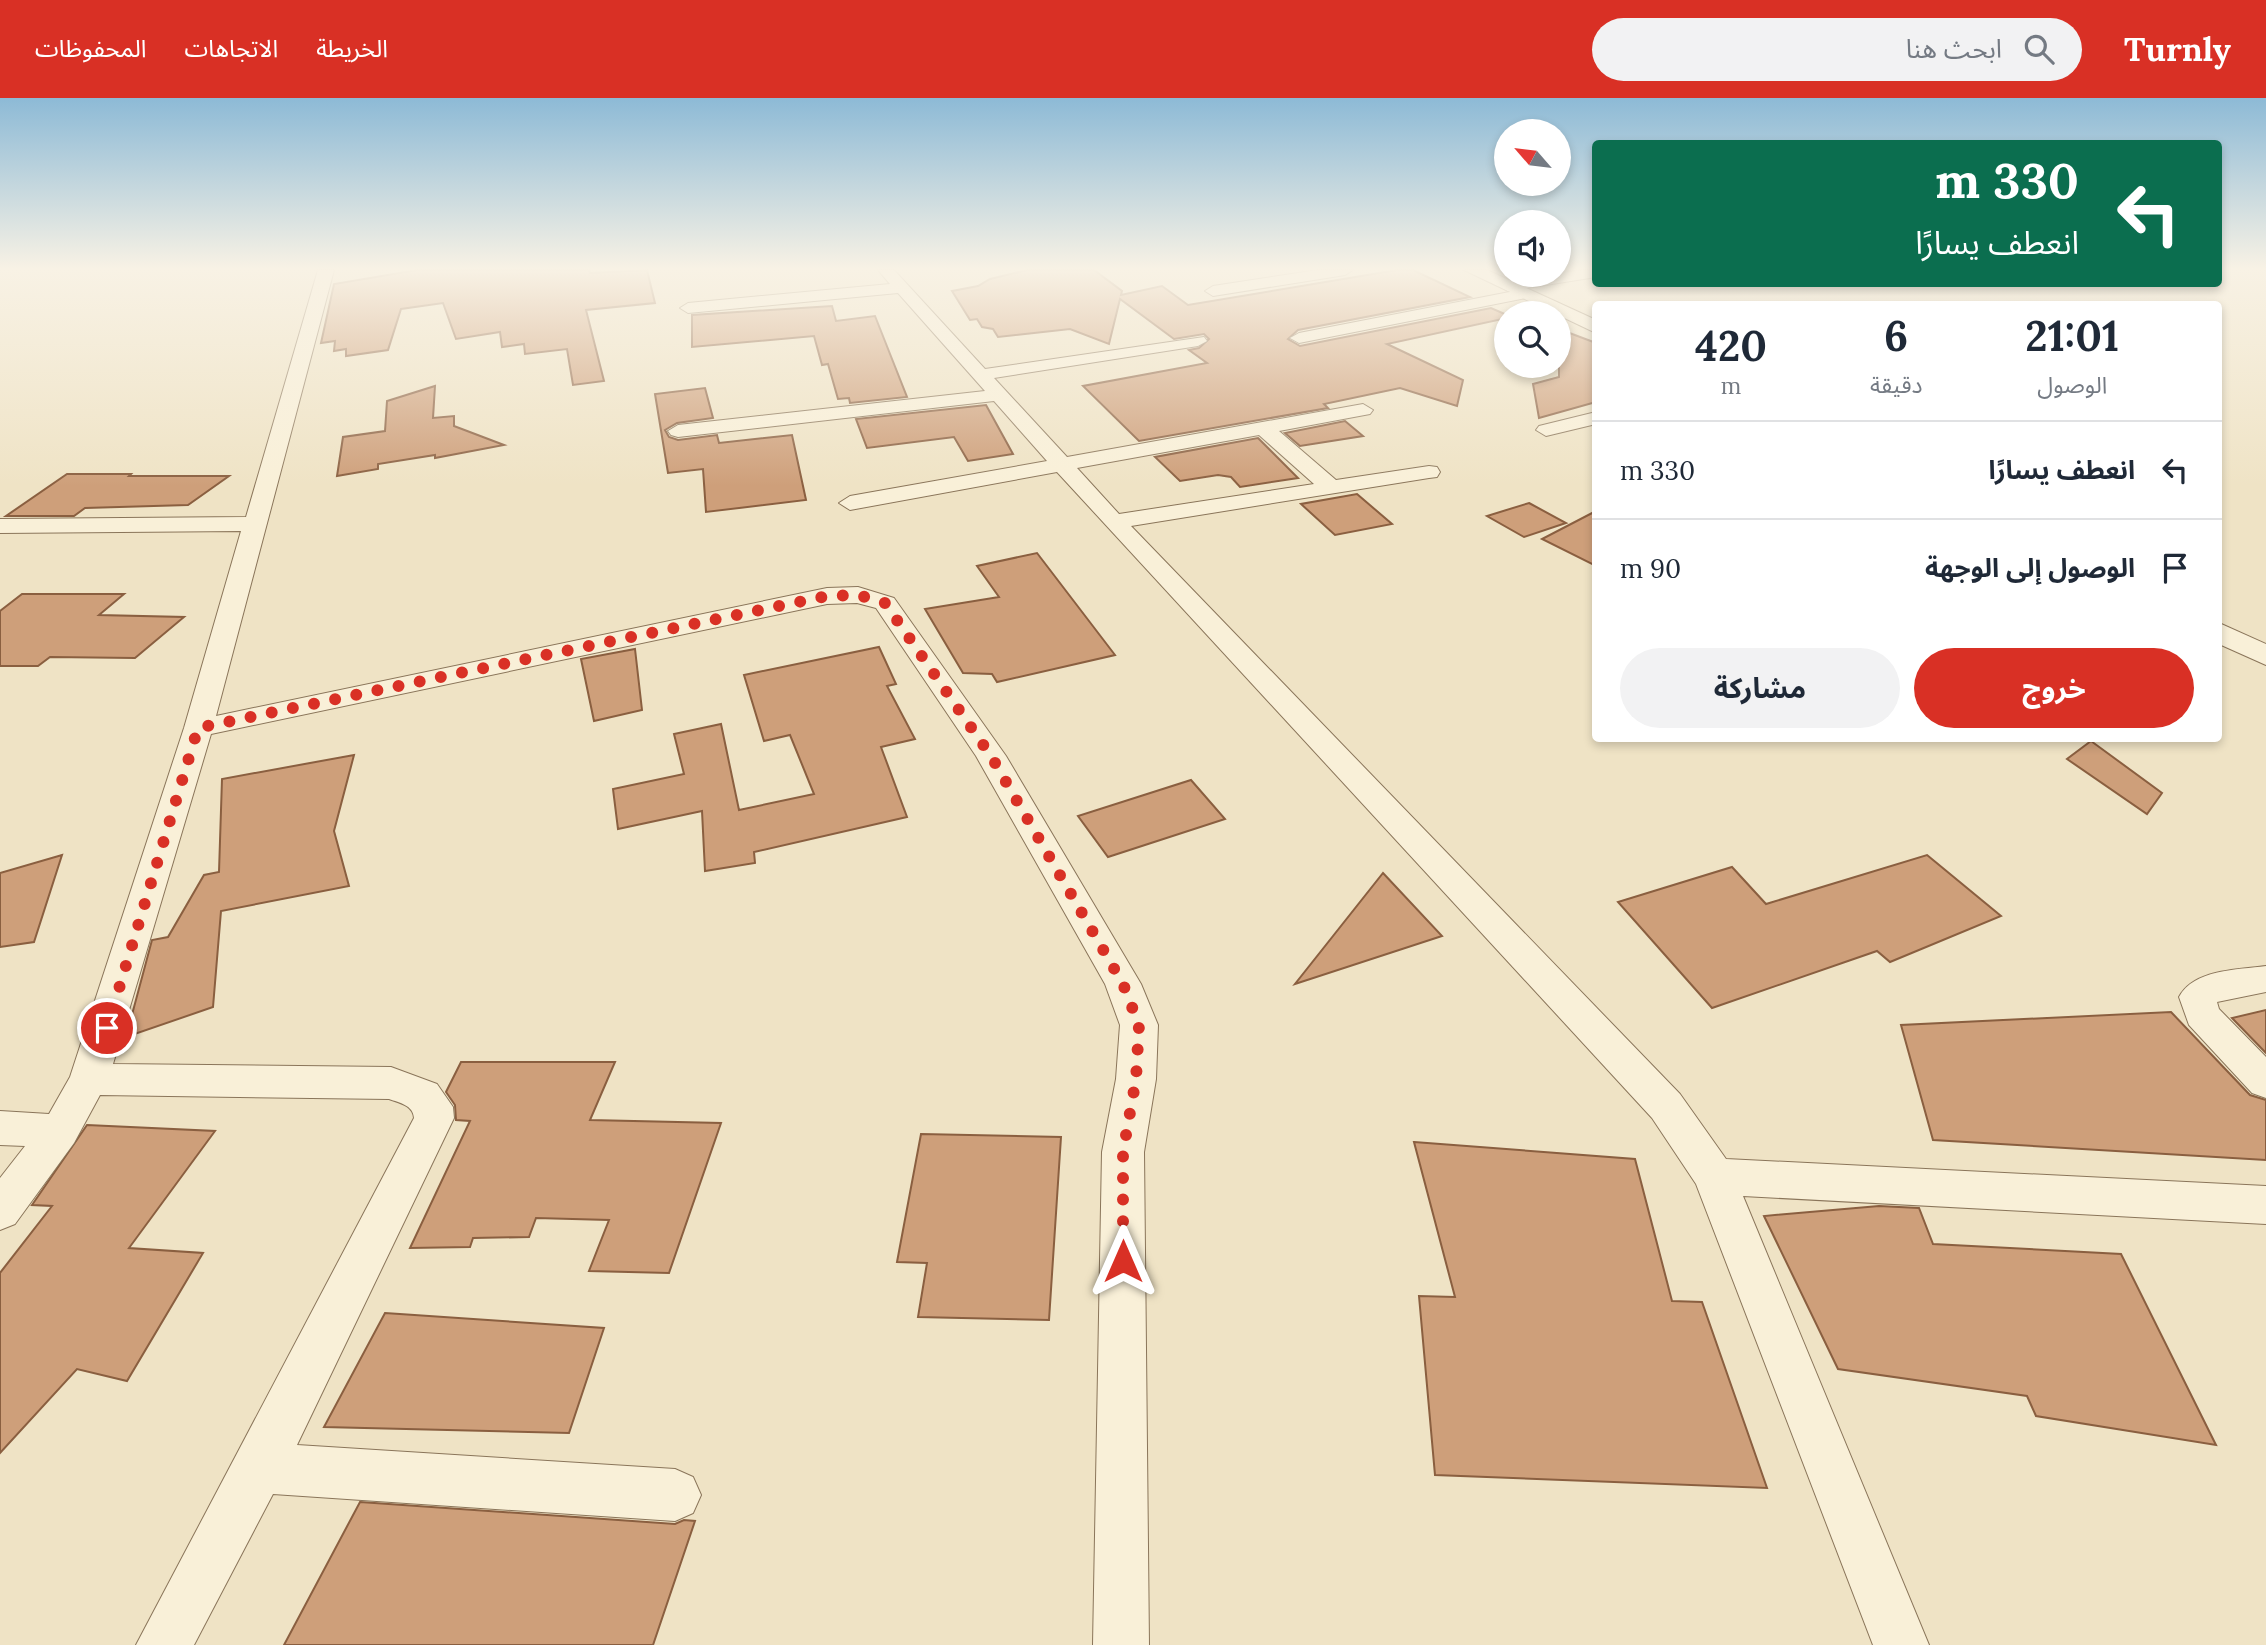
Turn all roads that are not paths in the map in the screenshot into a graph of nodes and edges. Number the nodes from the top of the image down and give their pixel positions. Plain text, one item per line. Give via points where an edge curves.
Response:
1 (306, 342) edge
2 (951, 342) edge
3 (1192, 342) edge
4 (989, 385) junction
5 (1363, 410) dead end
6 (1592, 419) edge
7 (1263, 428) junction
8 (1546, 430) dead end
9 (678, 431) dead end
10 (1061, 464) junction
11 (1429, 472) dead end
12 (1331, 487) junction
13 (850, 503) dead end
14 (1114, 522) junction
15 (255, 524) junction
16 (0, 526) edge
17 (2222, 634) edge
18 (2266, 656) edge
19 (198, 728) junction
20 (2266, 979) edge
21 (89, 1079) junction
22 (2266, 1082) edge
23 (0, 1128) edge
24 (60, 1131) junction
25 (1714, 1176) junction
26 (2266, 1205) edge
27 (0, 1211) edge
28 (259, 1468) junction
29 (675, 1495) dead end
30 (164, 1645) edge
31 (1121, 1645) edge
32 (1901, 1645) edge

1 - 15 street
2 - 4 street
3 - 4 street
4 - 9 street
4 - 10 street
5 - 7 street
6 - 8 street
7 - 10 street
7 - 12 street
10 - 13 street
10 - 14 street
11 - 12 street
12 - 14 street
14 - 25 street via 1666,1106
15 - 16 street
15 - 19 street
17 - 18 street
19 - 21 street
19 - 31 street via 827,596 858,595 885,603 991,756 1123,984 1139,1025 1136,1079 1123,1152
20 - 22 street via 2211,988 2197,997 2202,1015
21 - 24 street
21 - 28 street via 391,1083 423,1095 433,1107 433,1118
23 - 24 street
24 - 27 street
25 - 26 street
25 - 32 street
28 - 29 street
28 - 30 street

